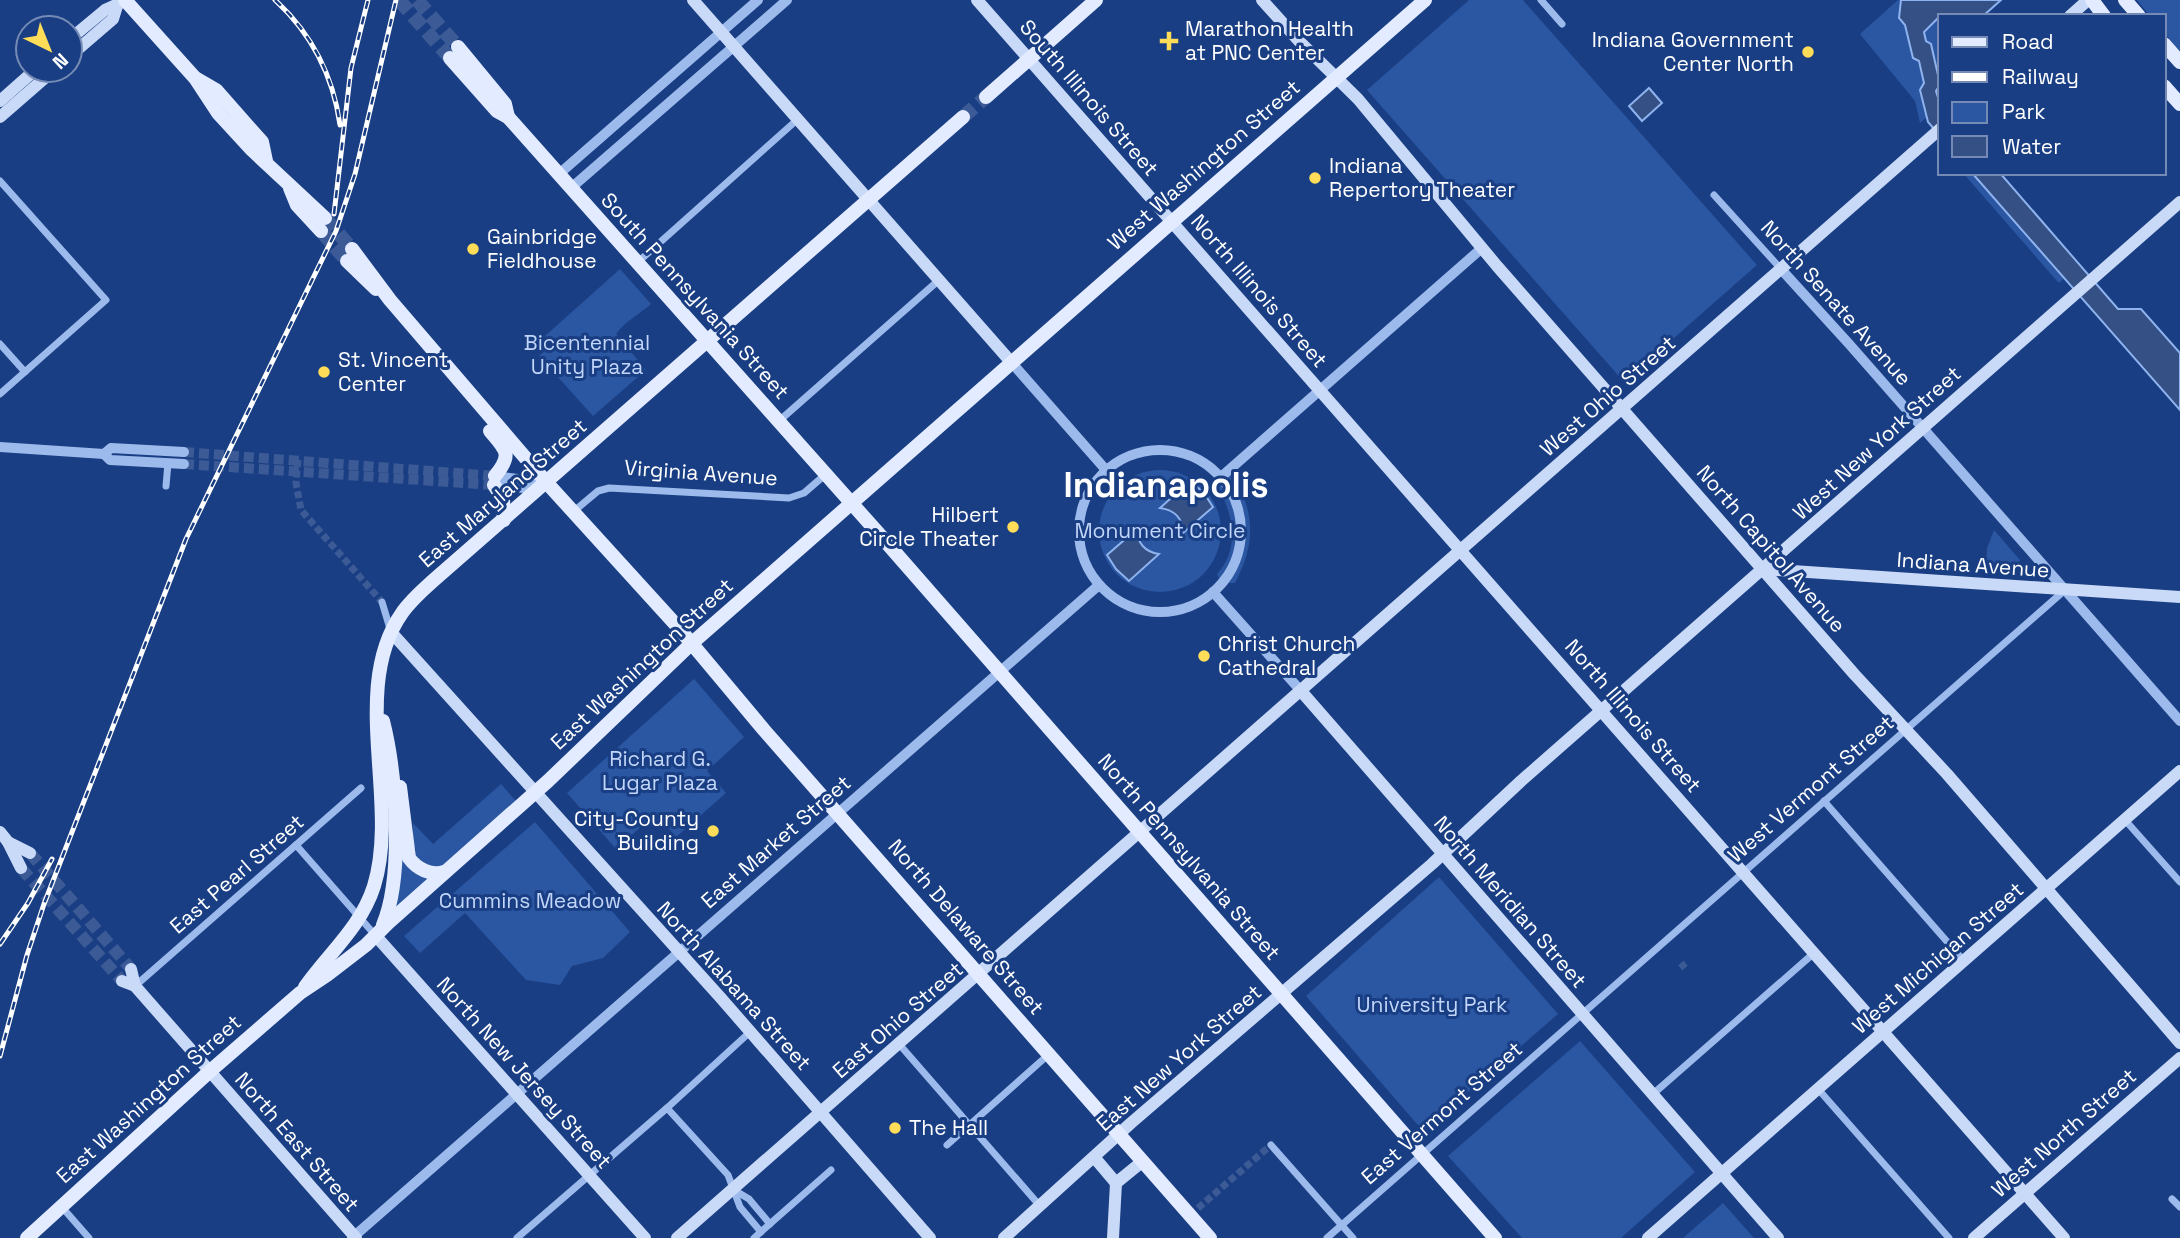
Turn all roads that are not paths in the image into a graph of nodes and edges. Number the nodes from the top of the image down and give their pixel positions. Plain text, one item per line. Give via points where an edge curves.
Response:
1 (693, 0) edge
2 (758, 0) edge
3 (787, 0) edge
4 (977, 0) edge
5 (1096, 0) edge
6 (1262, 0) edge
7 (1425, 0) edge
8 (1541, 0) edge
9 (2090, 0) edge
10 (2125, 0) edge
11 (122, 2) edge
12 (2072, 14) edge
13 (2102, 14) edge
14 (2137, 14) edge
15 (1562, 24) dead end
16 (84, 27) edge
17 (721, 32) junction
18 (84, 44) edge
19 (734, 46) junction
20 (2166, 46) edge
21 (454, 52) tunnel mouth
22 (1029, 59) junction
23 (2180, 62) edge
24 (1335, 78) junction
25 (19, 84) edge
26 (38, 84) edge
27 (2166, 88) edge
28 (986, 97) tunnel mouth
29 (0, 101) edge
30 (2180, 104) edge
31 (0, 117) edge
32 (963, 117) tunnel mouth
33 (798, 119) junction
34 (1938, 131) edge
35 (559, 174) junction
36 (0, 181) edge
37 (571, 188) junction
38 (1714, 195) dead end
39 (869, 200) junction
40 (2180, 202) edge
41 (1172, 221) junction
42 (323, 225) tunnel mouth
43 (1482, 248) junction
44 (349, 255) tunnel mouth
45 (638, 262) junction
46 (1780, 270) junction
47 (939, 280) junction
48 (708, 341) junction
49 (0, 344) edge
50 (1011, 362) junction
51 (25, 372) junction
52 (453, 374) junction
53 (1320, 391) junction
54 (0, 394) edge
55 (1622, 408) junction
56 (778, 421) junction
57 (1923, 427) junction
58 (0, 447) edge
59 (104, 454) junction
60 (168, 463) junction
61 (1106, 470) junction
62 (826, 474) junction
63 (1221, 477) junction
64 (494, 480) junction
65 (547, 483) junction
66 (166, 486) dead end
67 (851, 503) junction
68 (573, 512) junction
69 (504, 520) junction
70 (1461, 550) junction
71 (1763, 569) junction
72 (1099, 584) junction
73 (2065, 590) junction
74 (1213, 592) junction
75 (2180, 597) edge
76 (382, 602) tunnel mouth
77 (391, 632) junction
78 (691, 644) junction
79 (998, 672) junction
80 (1301, 691) junction
81 (377, 696) junction
82 (1602, 711) junction
83 (2180, 721) edge
84 (1906, 729) junction
85 (389, 746) junction
86 (2180, 771) edge
87 (361, 789) dead end
88 (536, 792) junction
89 (1824, 801) junction
90 (838, 814) junction
91 (2125, 820) junction
92 (1139, 833) junction
93 (4, 837) edge
94 (296, 845) junction
95 (30, 853) tunnel mouth
96 (1442, 853) junction
97 (21, 868) tunnel mouth
98 (444, 872) junction
99 (1744, 872) junction
100 (2180, 882) edge
101 (2045, 890) junction
102 (360, 917) junction
103 (375, 935) junction
104 (680, 953) junction
105 (1814, 953) junction
106 (1964, 961) junction
107 (131, 969) tunnel mouth
108 (979, 974) junction
109 (122, 981) tunnel mouth
110 (135, 986) junction
111 (300, 993) junction
112 (1282, 995) junction
113 (1581, 1014) junction
114 (1884, 1031) junction
115 (750, 1032) junction
116 (899, 1044) junction
117 (2180, 1044) edge
118 (1049, 1054) junction
119 (2180, 1058) edge
120 (209, 1072) junction
121 (1818, 1089) junction
122 (517, 1094) junction
123 (1653, 1094) junction
124 (667, 1108) junction
125 (821, 1113) junction
126 (969, 1125) junction
127 (1120, 1134) junction
128 (947, 1144) dead end
129 (1271, 1144) dead end
130 (1421, 1154) junction
131 (1094, 1157) junction
132 (1143, 1161) junction
133 (831, 1170) dead end
134 (589, 1174) junction
135 (1721, 1174) junction
136 (1116, 1183) junction
137 (733, 1189) junction
138 (2025, 1194) junction
139 (2172, 1199) dead end
140 (61, 1205) junction
141 (1040, 1206) junction
142 (2180, 1207) edge
143 (770, 1224) junction
144 (1341, 1225) junction
145 (761, 1231) junction
146 (354, 1237) edge
147 (1492, 1237) edge
148 (27, 1238) edge
149 (89, 1238) edge
150 (517, 1238) edge
151 (645, 1238) edge
152 (677, 1238) edge
153 (754, 1238) edge
154 (930, 1238) edge
155 (1004, 1238) edge
156 (1113, 1238) edge
157 (1210, 1238) edge
158 (1327, 1238) edge
159 (1353, 1238) edge
160 (1648, 1238) edge
161 (1778, 1238) edge
162 (1949, 1238) edge
163 (1974, 1238) edge
164 (2064, 1238) edge

1 - 17 main road
2 - 17 street
3 - 19 street
4 - 22 main road, South Illinois Street
5 - 22 main road
6 - 24 main road, North Capitol Avenue
7 - 24 main road, West Washington Street
8 - 15 street
9 - 12 main road
9 - 13 main road
10 - 14 main road
11 - 16 main road
11 - 18 main road via 113,19
11 - 42 main road via 290,188 297,205
17 - 19 main road
17 - 35 street
19 - 33 main road
19 - 37 street
20 - 23 main road
21 - 35 main road, South Pennsylvania Street via 497,111 508,117
22 - 28 main road
22 - 41 main road, South Illinois Street
24 - 41 main road, West Washington Street
24 - 43 main road, North Capitol Avenue via 1398,145
25 - 29 main road
26 - 31 main road
27 - 30 main road
32 - 39 main road, East Maryland Street
33 - 39 main road
33 - 45 street
34 - 46 main road, West Ohio Street
35 - 37 main road, South Pennsylvania Street
36 - 51 street via 106,300
37 - 45 main road, South Pennsylvania Street
38 - 46 street, North Senate Avenue
39 - 47 main road
39 - 48 main road, East Maryland Street
40 - 57 main road, West New York Street
41 - 50 main road, West Washington Street
41 - 53 main road, North Illinois Street
43 - 53 street
43 - 55 main road, North Capitol Avenue
44 - 52 main road via 360,276 390,300
45 - 48 main road, South Pennsylvania Street
46 - 55 main road, West Ohio Street
46 - 57 street, North Senate Avenue
47 - 50 main road
47 - 56 street
48 - 56 main road, South Pennsylvania Street
48 - 65 main road, East Maryland Street
49 - 51 street
50 - 61 street
50 - 67 main road, East Washington Street
51 - 54 street
52 - 64 main road via 506,450
52 - 65 main road, North Delaware Street
53 - 63 street
53 - 70 main road, North Illinois Street
55 - 70 main road, West Ohio Street
55 - 71 main road, North Capitol Avenue
56 - 62 main road, South Pennsylvania Street
57 - 71 main road, West New York Street
57 - 73 street, North Senate Avenue
58 - 59 street
59 - 60 street via 110,460
59 - 60 street via 111,448 184,458
60 - 66 street
61 - 63 street via 1134,454 1166,450 1196,458
61 - 72 street via 1088,494 1079,525 1083,557
62 - 67 main road, South Pennsylvania Street
62 - 68 street, Virginia Avenue via 804,493 789,498 608,488
63 - 74 street via 1236,503 1241,529 1231,570
64 - 65 street via 524,488
64 - 69 main road via 504,501
65 - 68 main road, North Delaware Street
65 - 69 main road, East Maryland Street
67 - 78 main road, East Washington Street
67 - 79 main road, North Pennsylvania Street
68 - 78 main road, North Delaware Street
69 - 77 main road, East Maryland Street via 418,596
70 - 80 main road, West Ohio Street
70 - 82 main road, North Illinois Street
71 - 73 main road, Indiana Avenue
71 - 82 main road, West New York Street
71 - 84 main road, North Capitol Avenue
72 - 74 street via 1124,604 1153,612 1185,608
72 - 79 street, East Market Street
73 - 75 main road, Indiana Avenue
73 - 83 street, North Senate Avenue
73 - 84 street, West Vermont Street
74 - 80 street, North Meridian Street
76 - 77 street
77 - 81 main road, East Maryland Street
77 - 88 main road, North Alabama Street
78 - 88 main road, East Washington Street
78 - 90 main road, North Delaware Street
79 - 90 street, East Market Street
79 - 92 main road, North Pennsylvania Street
80 - 92 main road, East Ohio Street
80 - 96 main road, North Meridian Street
81 - 85 main road
81 - 102 main road, East Maryland Street via 381,847 374,885
82 - 96 main road, West New York Street
82 - 99 main road, North Illinois Street
84 - 89 street, West Vermont Street
84 - 101 main road, North Capitol Avenue
85 - 98 main road via 395,759 410,858 425,871
85 - 103 main road via 397,841 388,910
86 - 91 main road, West Michigan Street
87 - 94 street, East Pearl Street
88 - 98 main road, East Washington Street
88 - 104 main road, North Alabama Street
89 - 99 street, West Vermont Street
89 - 106 street
90 - 104 street, East Market Street
90 - 108 main road, North Delaware Street
91 - 100 street
91 - 101 main road, West Michigan Street
92 - 108 main road, East Ohio Street
92 - 112 main road, North Pennsylvania Street
93 - 95 main road
93 - 97 main road
94 - 102 street
94 - 110 street, East Pearl Street
96 - 112 main road, East New York Street
96 - 113 main road, North Meridian Street
98 - 103 main road, East Washington Street
99 - 105 main road, North Illinois Street
99 - 113 street, West Vermont Street
101 - 106 main road, West Michigan Street
101 - 117 main road, North Capitol Avenue
102 - 103 street
102 - 111 main road, East Washington Street
103 - 111 main road, East Washington Street
103 - 122 main road, North New Jersey Street
104 - 115 main road, North Alabama Street
104 - 122 street, East Market Street
105 - 114 main road, North Illinois Street
105 - 123 street
106 - 114 main road, West Michigan Street
107 - 110 main road
108 - 116 main road, East Ohio Street
108 - 118 main road, North Delaware Street
109 - 110 main road
110 - 120 main road, North East Street
111 - 120 main road, East Washington Street
112 - 127 main road, East New York Street
112 - 130 main road, North Pennsylvania Street
113 - 123 main road, North Meridian Street
113 - 130 street, East Vermont Street
114 - 121 main road, West Michigan Street
114 - 138 main road, North Illinois Street
115 - 124 street
115 - 125 main road, North Alabama Street
116 - 125 main road, East Ohio Street
116 - 126 street
118 - 126 street
118 - 127 main road, North Delaware Street
119 - 138 main road, West North Street
120 - 140 main road, East Washington Street
120 - 146 main road, North East Street
121 - 135 main road, West Michigan Street
121 - 162 street
122 - 134 main road, North New Jersey Street
122 - 146 street, East Market Street
123 - 135 main road, North Meridian Street
124 - 134 street
124 - 137 street via 728,1175
125 - 137 main road, East Ohio Street
125 - 154 main road, North Alabama Street
126 - 128 street
126 - 141 street
127 - 131 main road, East New York Street
127 - 132 main road, North Delaware Street
129 - 144 street
130 - 144 street, East Vermont Street
130 - 147 main road, North Pennsylvania Street
131 - 136 main road
131 - 141 main road, East New York Street
132 - 136 main road
132 - 157 main road, North Delaware Street
133 - 143 street
134 - 150 street
134 - 151 main road, North New Jersey Street
135 - 160 main road, West Michigan Street
135 - 161 main road, North Meridian Street
136 - 156 main road
137 - 143 street via 749,1199
137 - 145 street via 740,1207
137 - 152 main road, East Ohio Street
138 - 163 main road, West North Street
138 - 164 main road, North Illinois Street
139 - 142 street
140 - 148 main road, East Washington Street
140 - 149 street
141 - 155 main road, East New York Street
143 - 145 street
144 - 158 street, East Vermont Street
144 - 159 street
145 - 153 street

